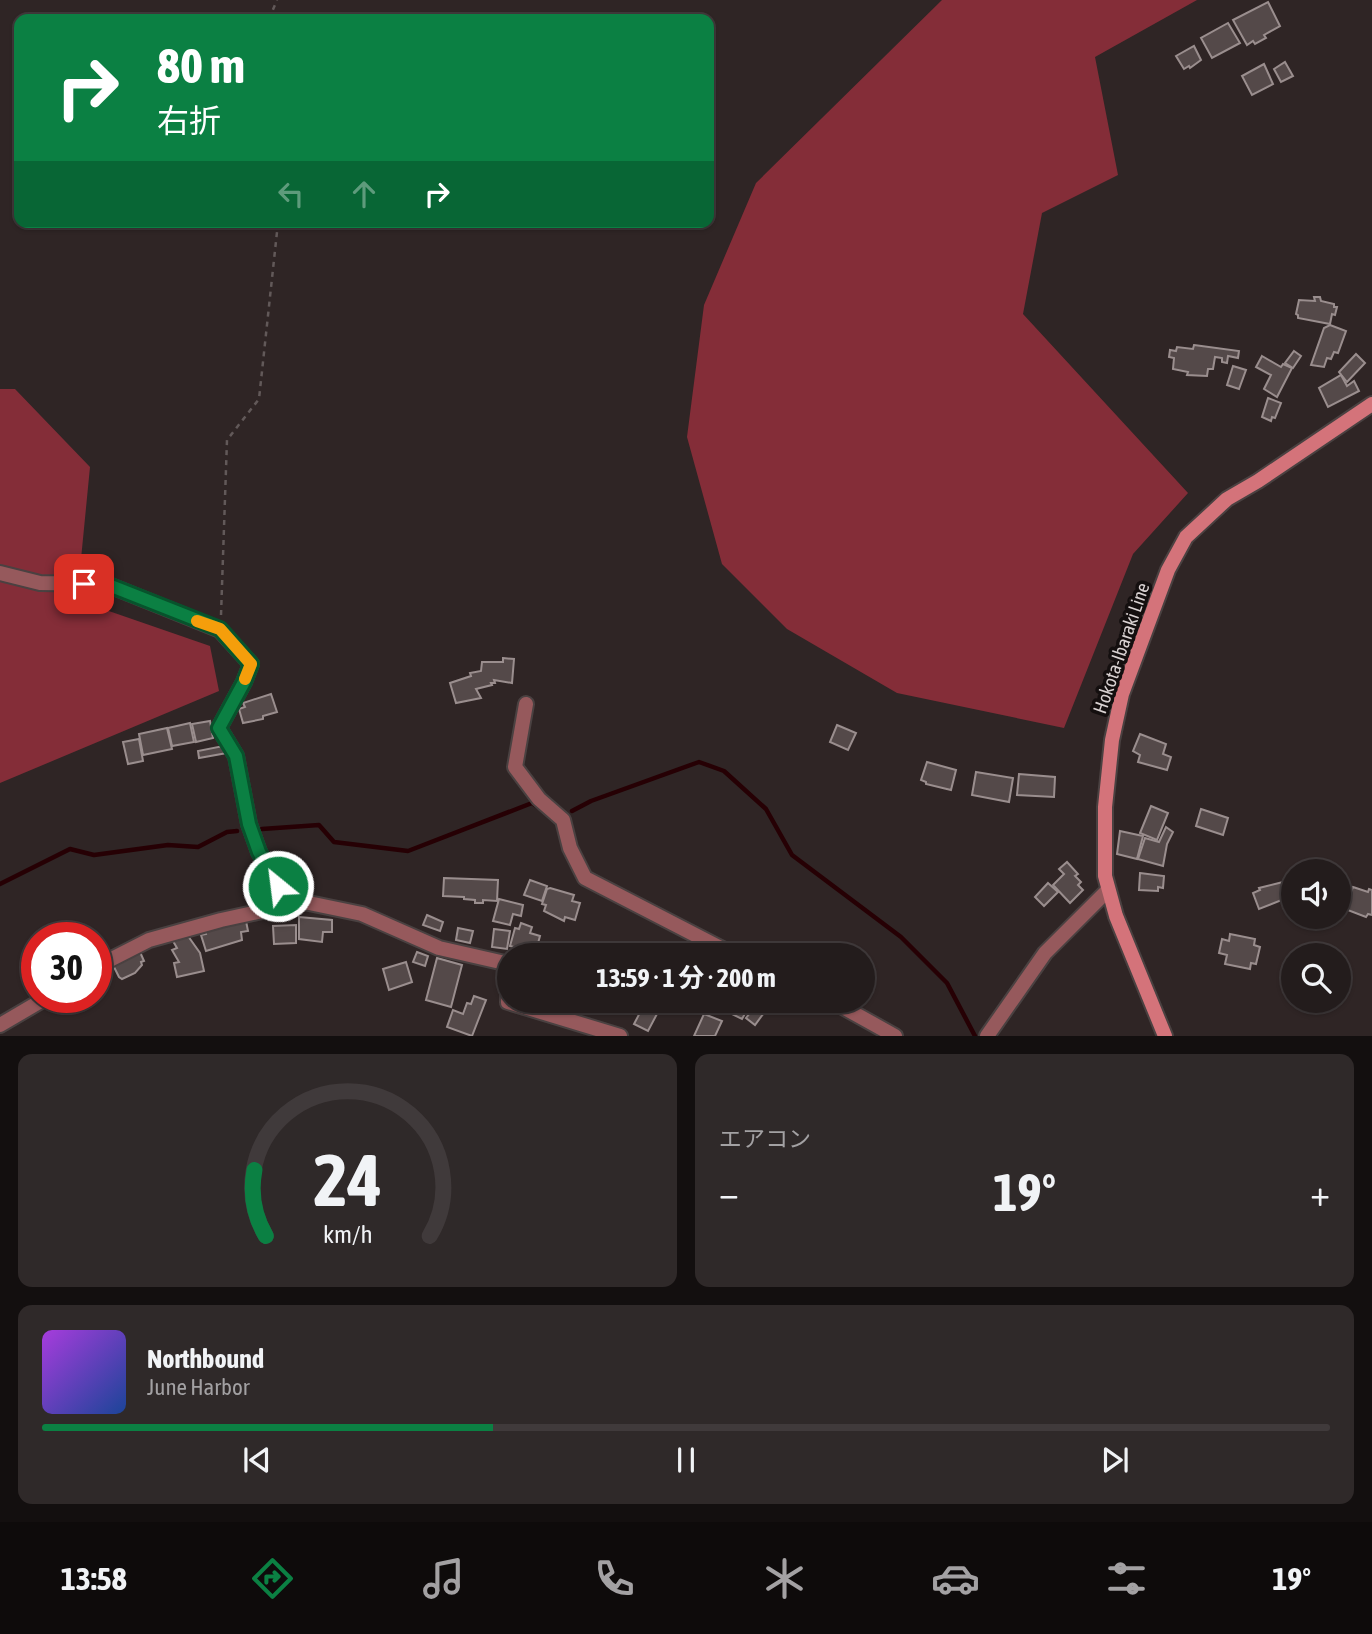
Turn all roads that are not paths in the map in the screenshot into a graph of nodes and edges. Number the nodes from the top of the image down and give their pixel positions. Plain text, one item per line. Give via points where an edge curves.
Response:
1 (1372, 404) edge
2 (0, 573) edge
3 (526, 704) dead end
4 (1108, 890) junction
5 (304, 902) junction
6 (711, 943) edge
7 (112, 959) edge
8 (497, 961) edge
9 (21, 1013) edge
10 (545, 1013) edge
11 (854, 1013) edge
12 (0, 1025) edge
13 (620, 1035) edge
14 (895, 1035) edge
15 (987, 1035) edge
16 (1165, 1035) edge

1 - 4 main road, Hokota-Ibaraki Line via 1227,499 1196,526 1177,551 1115,717 1103,836
2 - 5 street via 40,583 106,584 220,629 251,664 219,728 236,756 259,852 278,886
3 - 6 street via 514,767 563,820 585,878
4 - 15 street via 1045,953
4 - 16 main road, Hokota-Ibaraki Line
5 - 7 street via 149,940
5 - 8 street via 362,914 439,948
9 - 12 street
10 - 13 street
11 - 14 street

